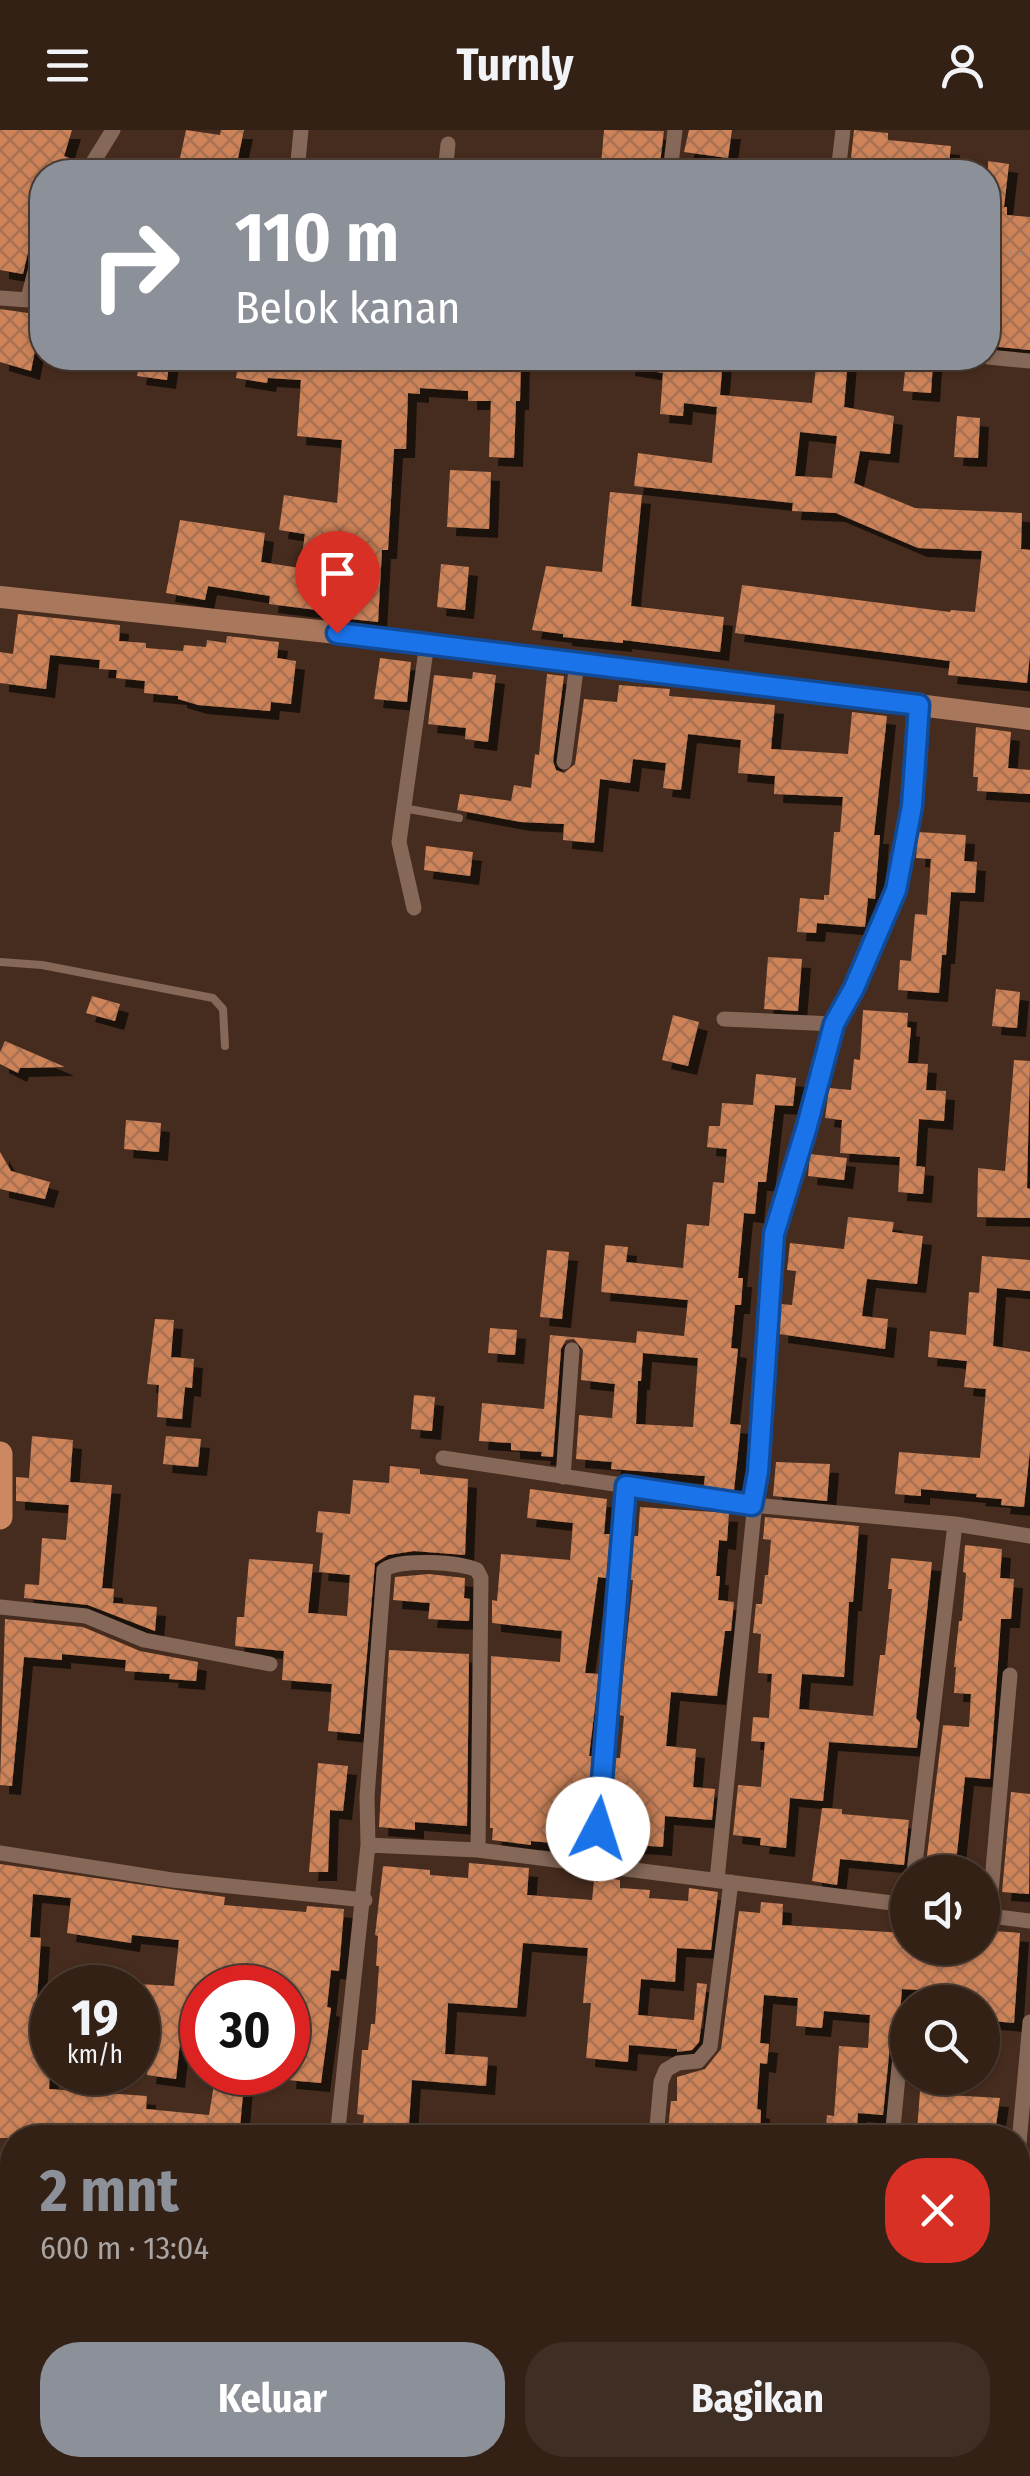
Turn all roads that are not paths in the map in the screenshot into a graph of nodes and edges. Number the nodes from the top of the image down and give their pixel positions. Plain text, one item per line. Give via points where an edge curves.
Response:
1 (113, 130) edge
2 (301, 130) edge
3 (675, 130) edge
4 (843, 130) edge
5 (448, 144) dead end
6 (94, 160) edge
7 (298, 160) edge
8 (446, 160) edge
9 (671, 160) edge
10 (839, 160) edge
11 (0, 298) edge
12 (30, 300) edge
13 (1000, 358) edge
14 (1030, 361) edge
15 (0, 597) edge
16 (427, 644) junction
17 (578, 664) junction
18 (919, 705) junction
19 (1030, 719) edge
20 (564, 762) dead end
21 (403, 808) junction
22 (459, 818) dead end
23 (414, 908) dead end
24 (0, 962) edge
25 (724, 1018) dead end
26 (834, 1024) junction
27 (225, 1046) dead end
28 (572, 1350) dead end
29 (0, 1454) edge
30 (443, 1458) dead end
31 (562, 1476) junction
32 (626, 1486) junction
33 (752, 1505) junction
34 (0, 1517) edge
35 (955, 1524) junction
36 (1030, 1536) edge
37 (0, 1606) edge
38 (270, 1664) dead end
39 (1010, 1675) dead end
40 (368, 1845) junction
41 (478, 1850) junction
42 (0, 1853) edge
43 (916, 1855) edge
44 (992, 1855) edge
45 (595, 1867) junction
46 (724, 1881) junction
47 (364, 1900) junction
48 (890, 1904) edge
49 (1000, 1917) edge
50 (1030, 1921) edge
51 (1030, 2022) edge
52 (896, 2095) edge
53 (338, 2125) edge
54 (657, 2125) edge
55 (893, 2125) edge
56 (1021, 2125) edge

1 - 6 street
2 - 7 street
3 - 9 street
4 - 10 street
5 - 8 street
11 - 12 street
13 - 14 street
15 - 16 street
16 - 17 street
16 - 21 street
17 - 18 street
17 - 20 street
18 - 19 street
18 - 26 street via 912,806 896,890
21 - 22 lane
21 - 23 street via 401,861
24 - 27 lane via 213,998 223,1009
25 - 26 street
26 - 33 street via 774,1234
28 - 31 street
29 - 34 main road
30 - 31 street
31 - 32 street
32 - 33 street
32 - 45 street
33 - 35 street
33 - 46 street
35 - 36 street
35 - 43 street
37 - 38 street via 86,1616 144,1640
39 - 44 street
40 - 41 street
40 - 41 street via 384,1570 394,1562 464,1565 481,1578
40 - 47 street
41 - 45 street
42 - 47 street
45 - 46 street
46 - 48 street
46 - 54 street via 710,2048 698,2061 666,2070
47 - 53 street
49 - 50 street
51 - 56 street
52 - 55 street

